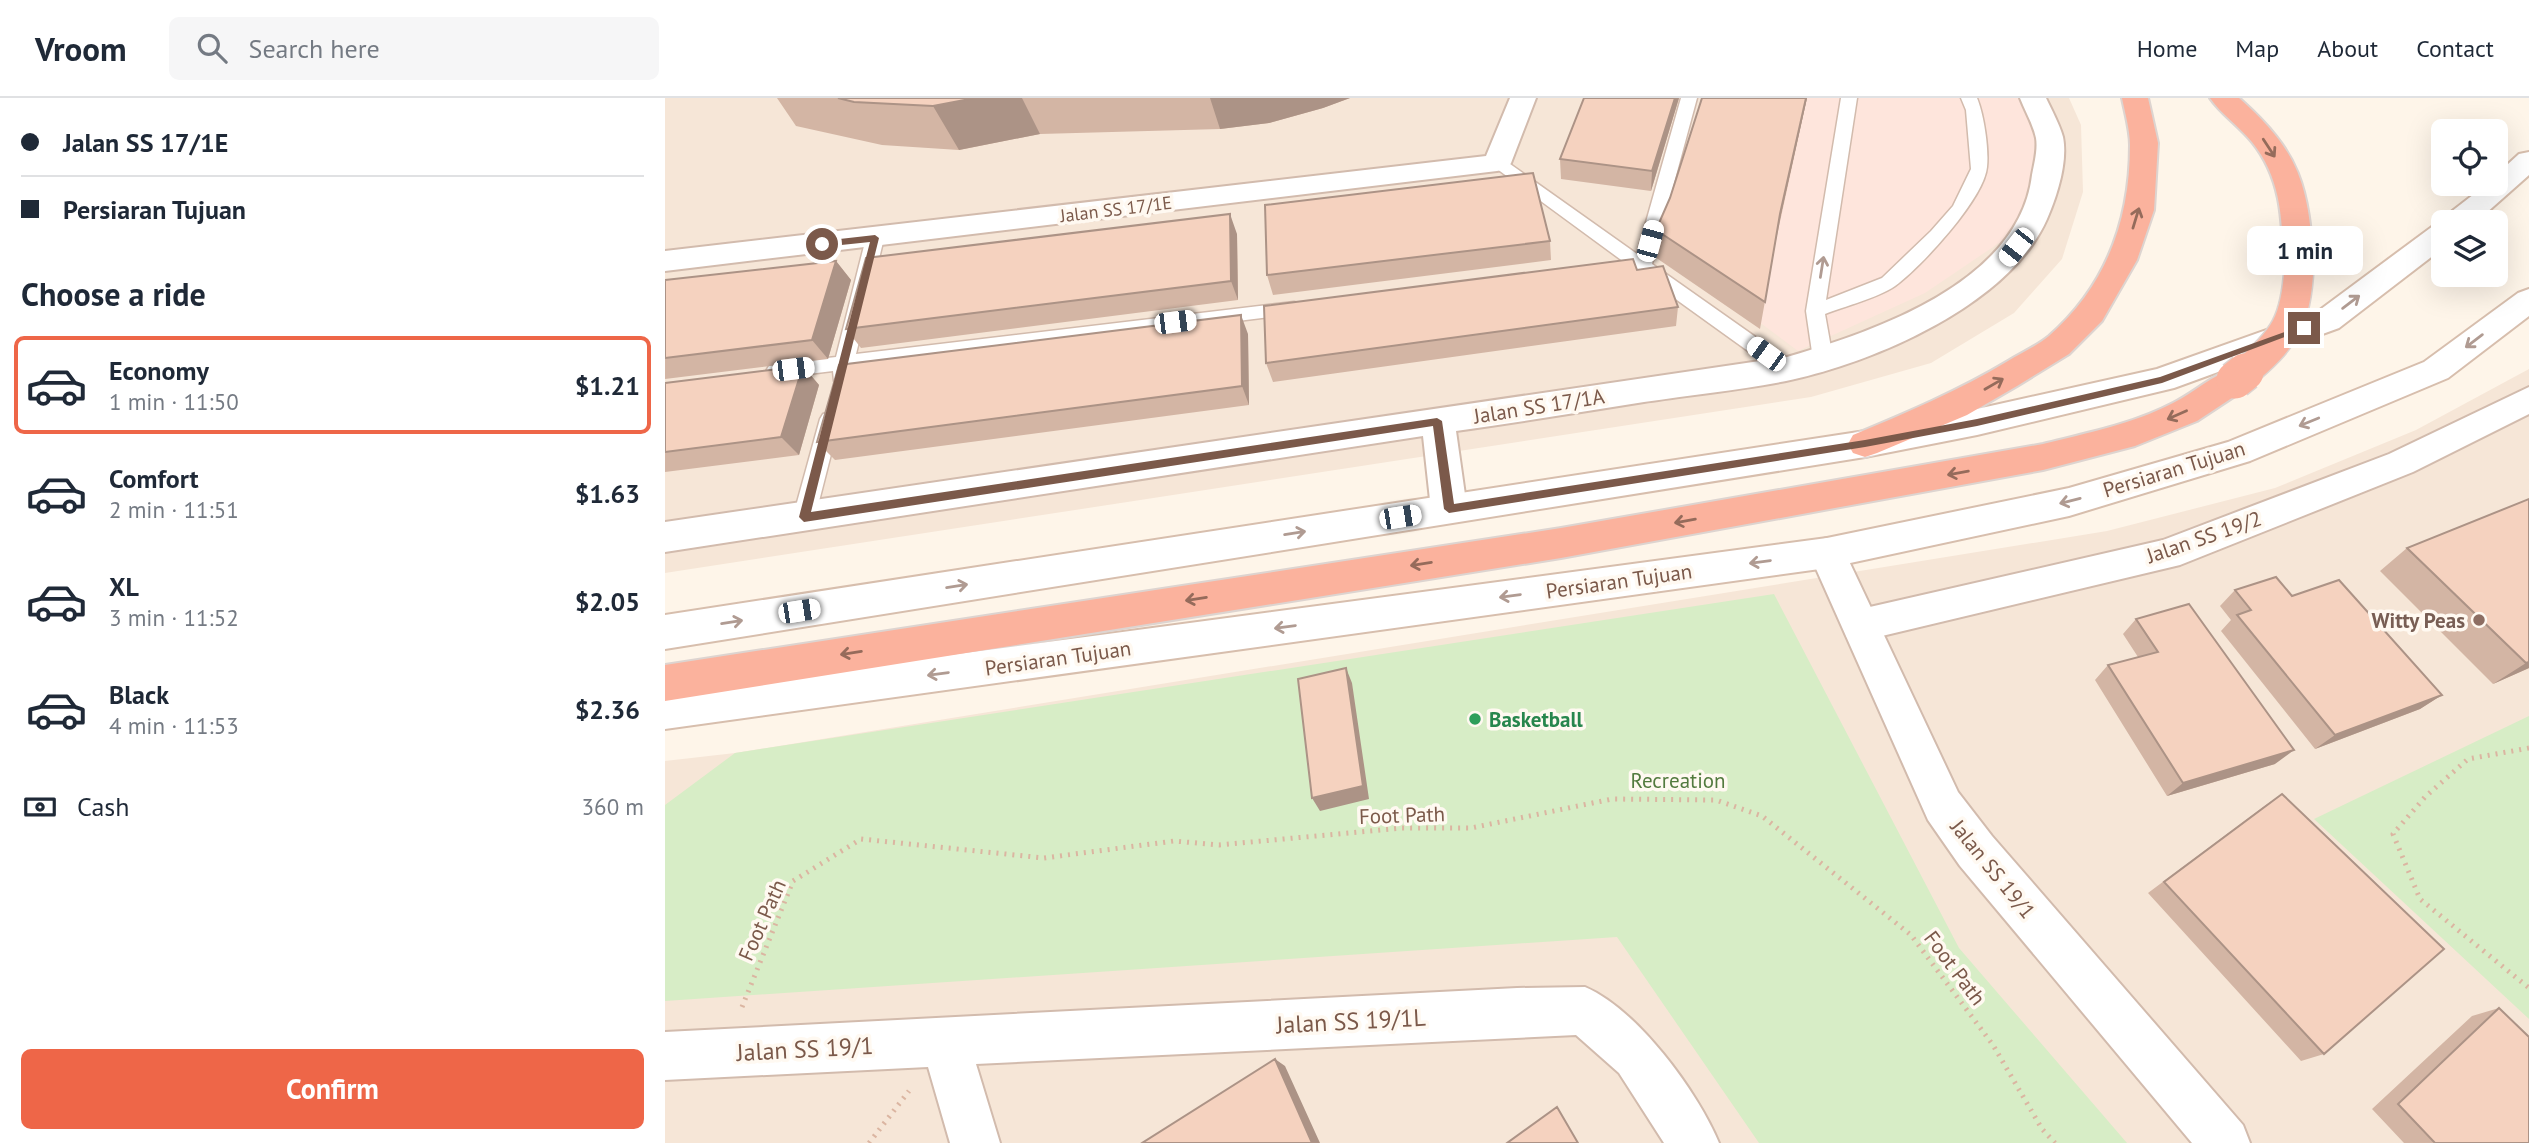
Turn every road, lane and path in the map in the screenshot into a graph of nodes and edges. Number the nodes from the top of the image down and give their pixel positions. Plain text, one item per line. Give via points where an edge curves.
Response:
1 (1523, 98) edge
2 (1689, 98) edge
3 (1849, 98) edge
4 (1969, 98) edge
5 (2033, 98) edge
6 (2135, 98) edge
7 (2223, 98) edge
8 (2529, 160) edge
9 (1497, 163) junction
10 (2529, 190) edge
11 (2488, 199) junction
12 (2473, 210) edge
13 (875, 238) junction
14 (2431, 242) edge
15 (665, 261) edge
16 (1643, 265) junction
17 (1588, 272) edge
18 (2529, 300) edge
19 (1313, 306) edge
20 (1815, 311) junction
21 (1823, 359) junction
22 (845, 363) junction
23 (1787, 369) junction
24 (762, 373) edge
25 (2529, 399) edge
26 (1437, 421) junction
27 (1865, 443) junction
28 (1449, 509) junction
29 (804, 517) junction
30 (665, 537) edge
31 (1827, 553) junction
32 (1861, 625) junction
33 (665, 632) edge
34 (665, 682) edge
35 (665, 711) edge
36 (2529, 748) edge
37 (2529, 988) edge
38 (945, 1043) junction
39 (723, 1053) junction
40 (665, 1056) edge
41 (975, 1143) edge
42 (1694, 1143) edge
43 (2055, 1143) edge
44 (2225, 1143) edge

1 - 9 street
2 - 16 lane
20 -> 3 lane
4 - 20 lane via 1979,169 1960,208 1888,282
5 - 21 street, Jalan SS 17/1A via 2050,141 2045,189 2031,228 2001,266 1957,300 1897,331
27 -> 6 highway via 1955,406 1995,383 2058,346 2091,313 2122,260 2140,210 2144,143
7 -> 34 highway, bridge via 2268,144 2290,183 2299,267 2296,304 2282,333 2260,360 2185,412 2136,432 2043,457 1562,543
8 - 11 street
9 - 13 street, Jalan SS 17/1E
9 - 16 lane
10 - 11 street
11 - 12 street
13 - 15 street, Jalan SS 17/1E
13 - 22 lane
27 -> 14 street via 2162,380 2328,320
16 - 17 lane
16 - 23 lane
18 -> 31 street, Persiaran Tujuan via 2436,370 2238,452 2069,502
19 - 22 lane
20 - 21 lane
21 - 23 street, Jalan SS 17/1A
22 - 24 lane
22 - 29 lane
23 - 26 street, Jalan SS 17/1A
25 - 32 street, Jalan SS 19/2 via 2401,463 2167,554
26 - 28 street
26 - 29 street, Jalan SS 17/1A
27 - 28 street
33 -> 28 street
29 - 30 street, Jalan SS 17/1A
31 - 32 street, Jalan SS 19/1
31 -> 35 street, Persiaran Tujuan
32 - 44 street, Jalan SS 19/1 via 1943,806 1976,851
36 - 37 path via 2468,759 2425,797 2393,834 2420,899
38 - 39 street, Jalan SS 19/1
38 - 41 street
38 - 42 street, Jalan SS 19/1L via 1585,1012 1636,1056
39 - 40 street, Jalan SS 19/1
39 - 43 path, Foot Path via 793,881 861,839 1044,858 1174,841 1219,845 1402,828 1471,828 1612,799 1716,800 1762,816 1911,935 1993,1045 2042,1129

